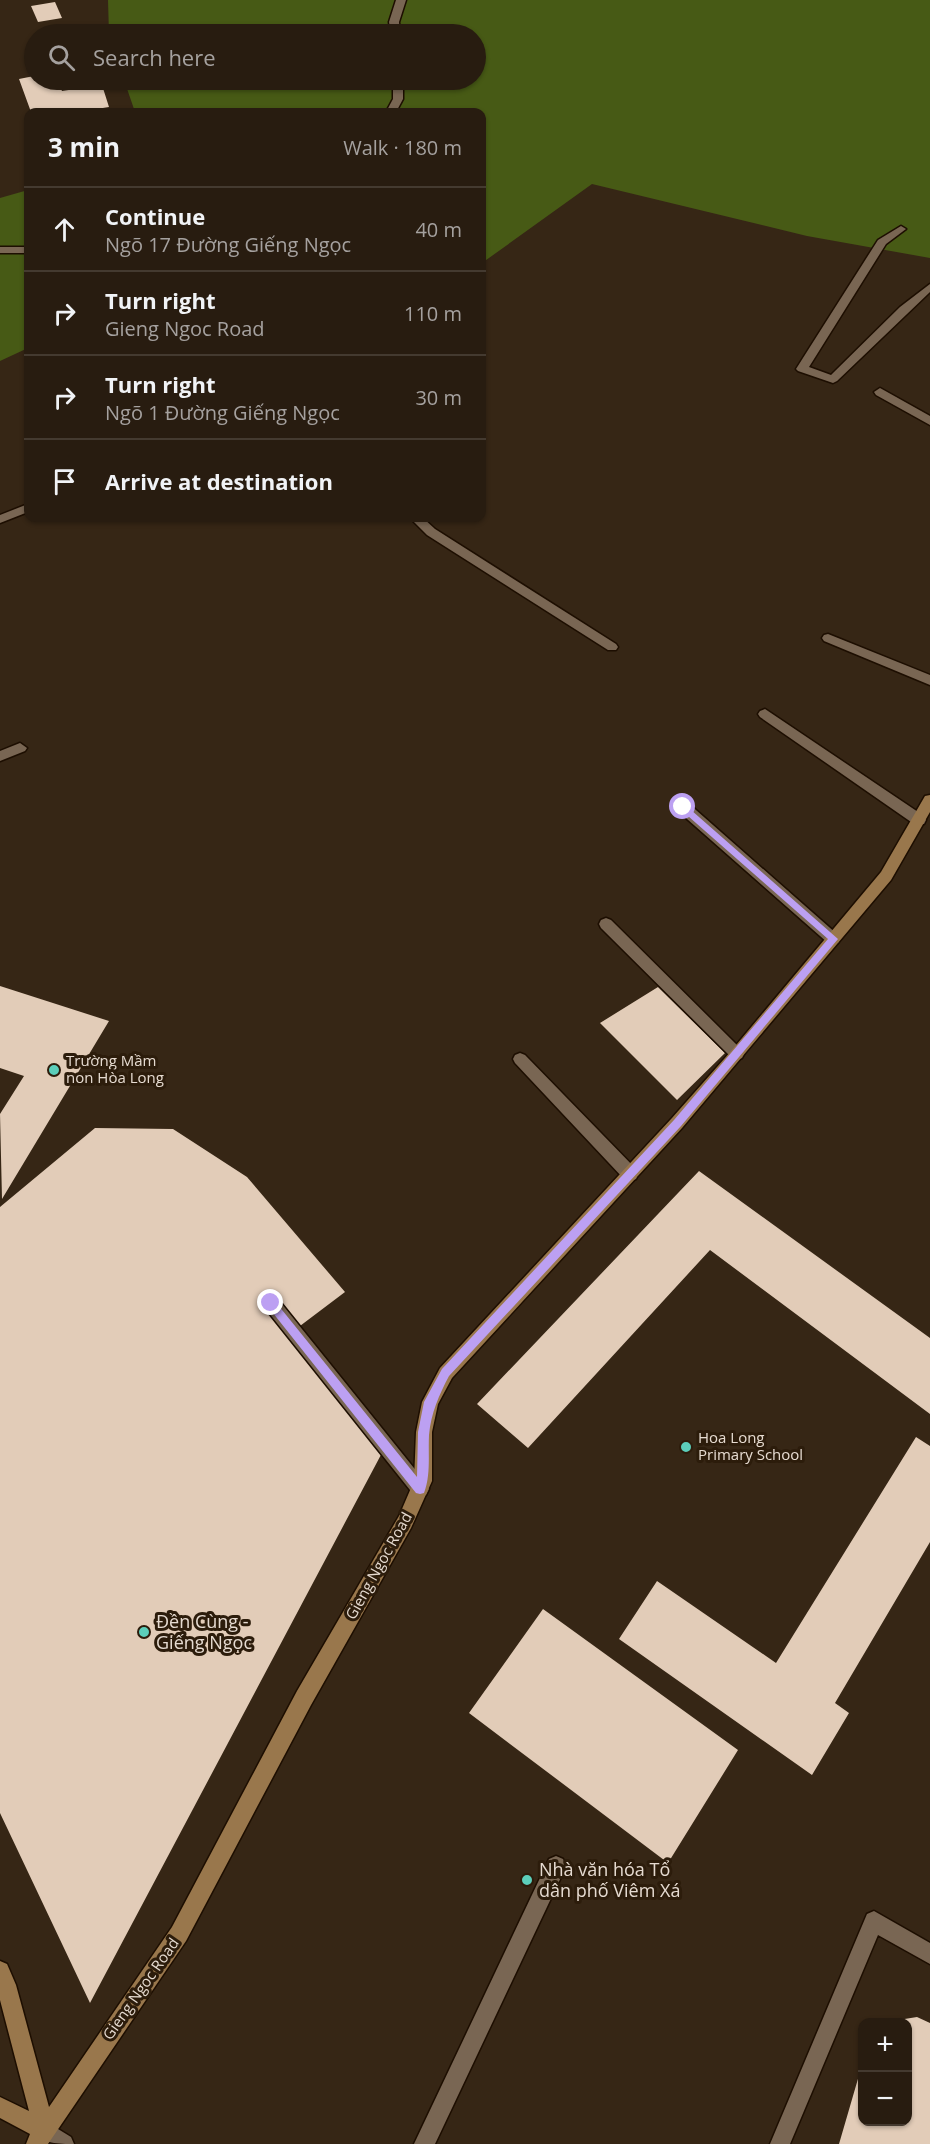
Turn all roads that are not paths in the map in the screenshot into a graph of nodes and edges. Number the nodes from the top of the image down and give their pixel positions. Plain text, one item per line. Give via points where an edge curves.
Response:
1 (400, 0) edge
2 (394, 24) edge
3 (398, 90) edge
4 (394, 108) edge
5 (901, 229) dead end
6 (0, 250) edge
7 (24, 250) edge
8 (930, 287) edge
9 (880, 392) dead end
10 (930, 421) edge
11 (24, 510) edge
12 (0, 519) edge
13 (420, 522) edge
14 (828, 638) dead end
15 (612, 647) dead end
16 (930, 680) edge
17 (765, 714) dead end
18 (20, 748) dead end
19 (0, 756) edge
20 (930, 800) edge
21 (683, 807) dead end
22 (919, 820) junction
23 (606, 924) dead end
24 (833, 939) junction
25 (736, 1054) junction
26 (520, 1059) dead end
27 (630, 1174) junction
28 (271, 1303) dead end
29 (420, 1489) junction
30 (556, 1866) dead end
31 (930, 1954) edge
32 (0, 1971) edge
33 (0, 2107) edge
34 (40, 2137) edge
35 (64, 2144) edge
36 (424, 2144) edge
37 (780, 2144) edge

1 - 2 street
3 - 4 street
5 - 8 street via 882,242 802,369 833,379
6 - 7 street
9 - 10 street
11 - 12 street
13 - 15 street
14 - 16 street
17 - 22 street
18 - 19 street
20 - 22 main road, Gieng Ngoc Road
21 - 24 street
22 - 24 main road, Gieng Ngoc Road via 886,876
23 - 25 street
24 - 25 main road, Gieng Ngoc Road
25 - 27 main road, Gieng Ngoc Road
26 - 27 street
27 - 29 main road, Gieng Ngoc Road via 446,1373 430,1402
28 - 29 street
29 - 34 main road, Gieng Ngoc Road via 180,1934
30 - 36 street
31 - 37 street via 874,1922
32 - 34 main road
33 - 34 main road
34 - 35 street

